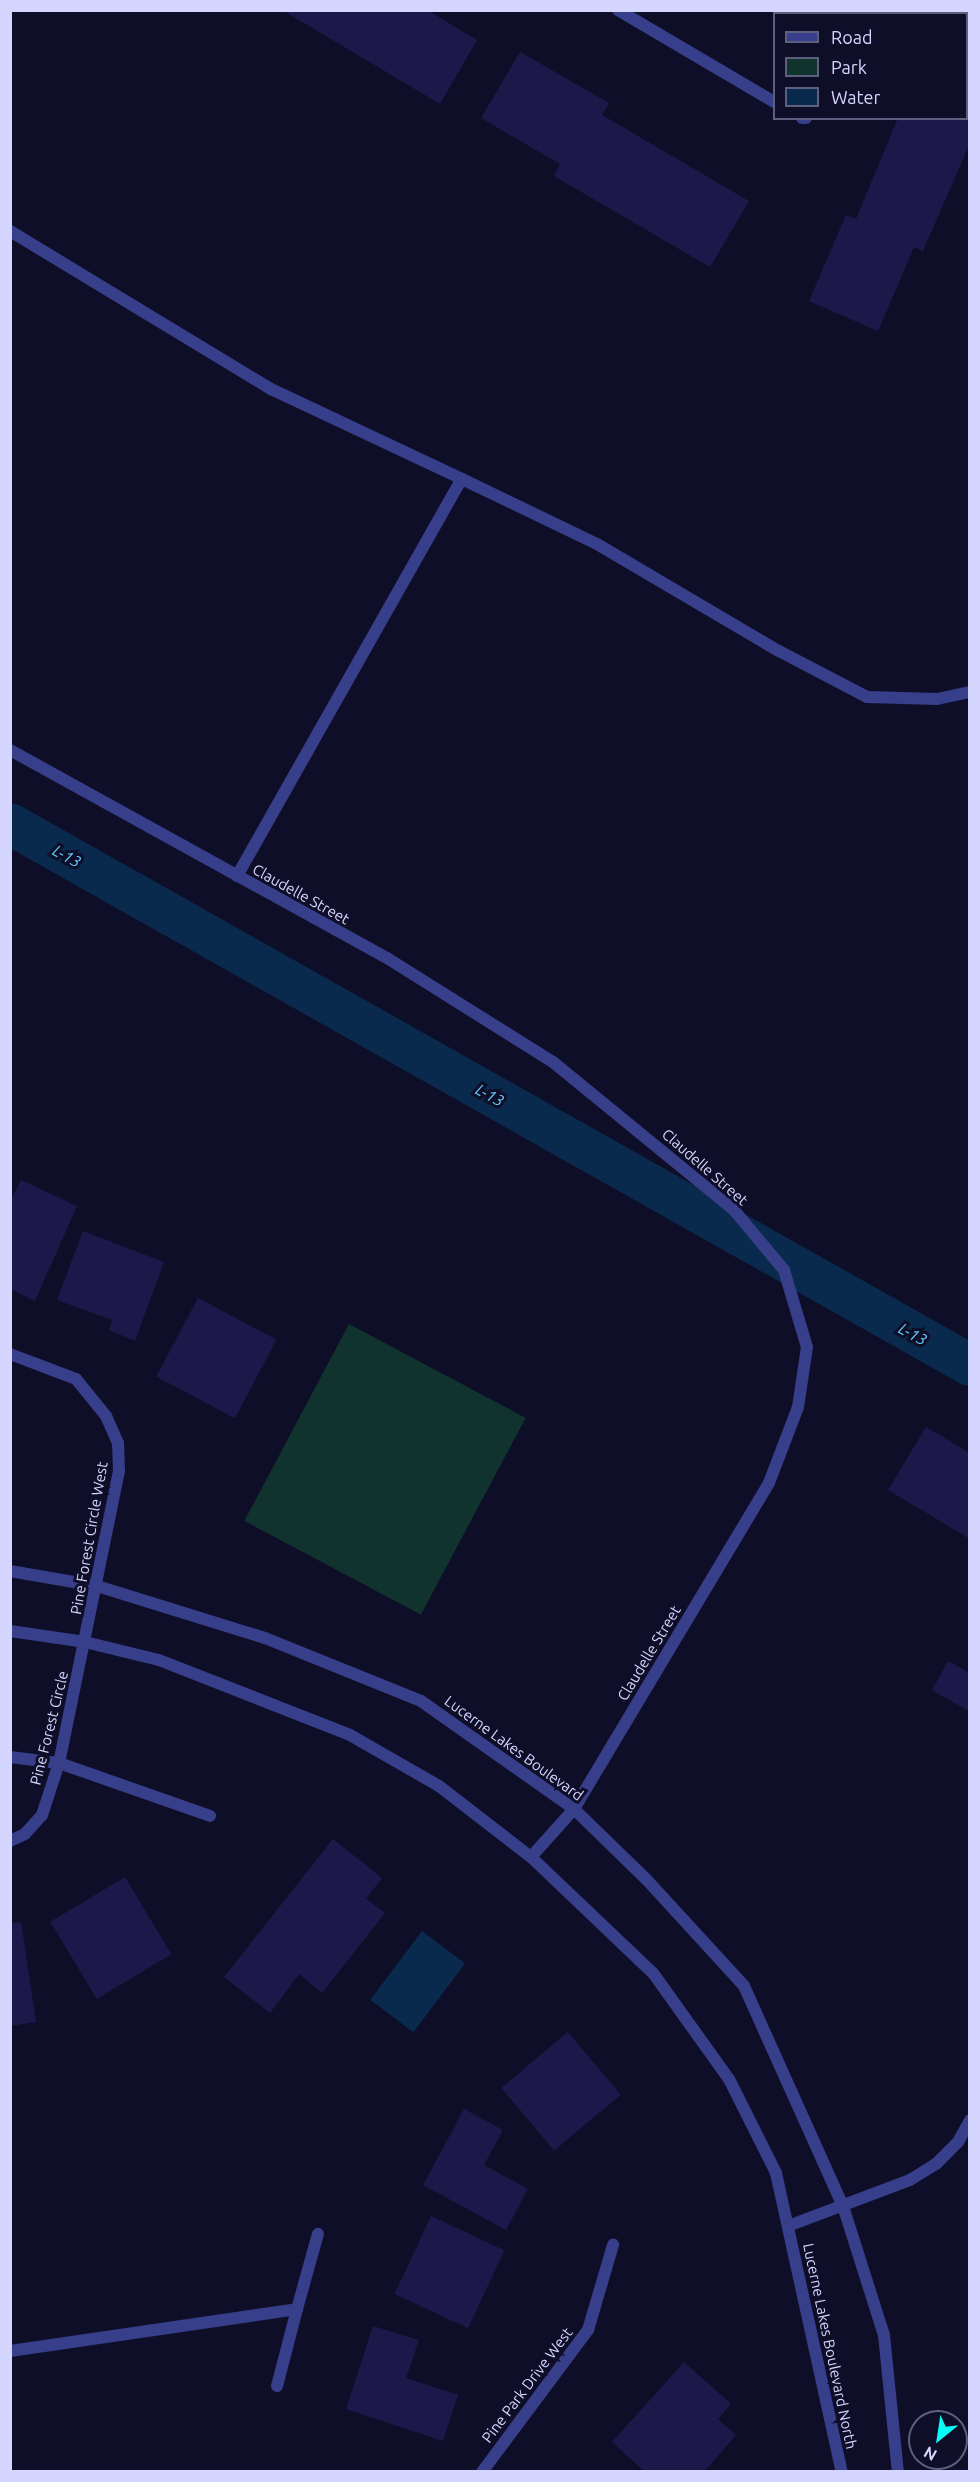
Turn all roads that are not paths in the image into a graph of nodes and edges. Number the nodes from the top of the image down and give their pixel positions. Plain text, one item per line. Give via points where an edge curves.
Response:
1 (618, 10) edge
2 (773, 101) edge
3 (10, 231) edge
4 (462, 479) junction
5 (969, 692) edge
6 (10, 750) edge
7 (237, 876) junction
8 (10, 1354) edge
9 (10, 1571) edge
10 (97, 1586) junction
11 (10, 1631) edge
12 (85, 1642) junction
13 (10, 1756) edge
14 (59, 1763) junction
15 (574, 1809) junction
16 (210, 1816) dead end
17 (10, 1841) edge
18 (531, 1857) junction
19 (969, 2120) edge
20 (843, 2206) junction
21 (788, 2226) junction
22 (318, 2234) dead end
23 (613, 2245) dead end
24 (297, 2309) junction
25 (10, 2351) edge
26 (277, 2386) dead end
27 (482, 2472) edge
28 (842, 2472) edge
29 (898, 2472) edge

1 - 2 street
3 - 4 street via 271,389
4 - 5 street via 597,544 779,651 867,697 937,699
4 - 7 street
6 - 7 street, Claudelle Street
7 - 15 street, Claudelle Street via 387,958 553,1062 734,1210 784,1270 807,1347 798,1407 769,1483
8 - 10 street, Pine Forest Circle West via 76,1379 106,1416 118,1443 119,1471
9 - 10 street, Lucerne Lakes Boulevard
10 - 12 street, Pine Forest Circle West
10 - 15 street, Lucerne Lakes Boulevard via 266,1638 421,1701
11 - 12 street
12 - 14 street, Pine Forest Circle
12 - 18 street via 159,1660 350,1735 440,1786
13 - 14 street
14 - 16 street
14 - 17 street, Pine Forest Circle via 42,1815 26,1834
15 - 18 street, Claudelle Street
15 - 20 street, Lucerne Lakes Boulevard via 647,1880 744,1986
18 - 21 street via 653,1973 729,2079 776,2173
19 - 20 street via 958,2142 936,2164 910,2180
20 - 21 street
20 - 29 street via 884,2336
21 - 28 street, Lucerne Lakes Boulevard North
22 - 24 street
23 - 27 street, Pine Park Drive West via 588,2330
24 - 25 street
24 - 26 street

